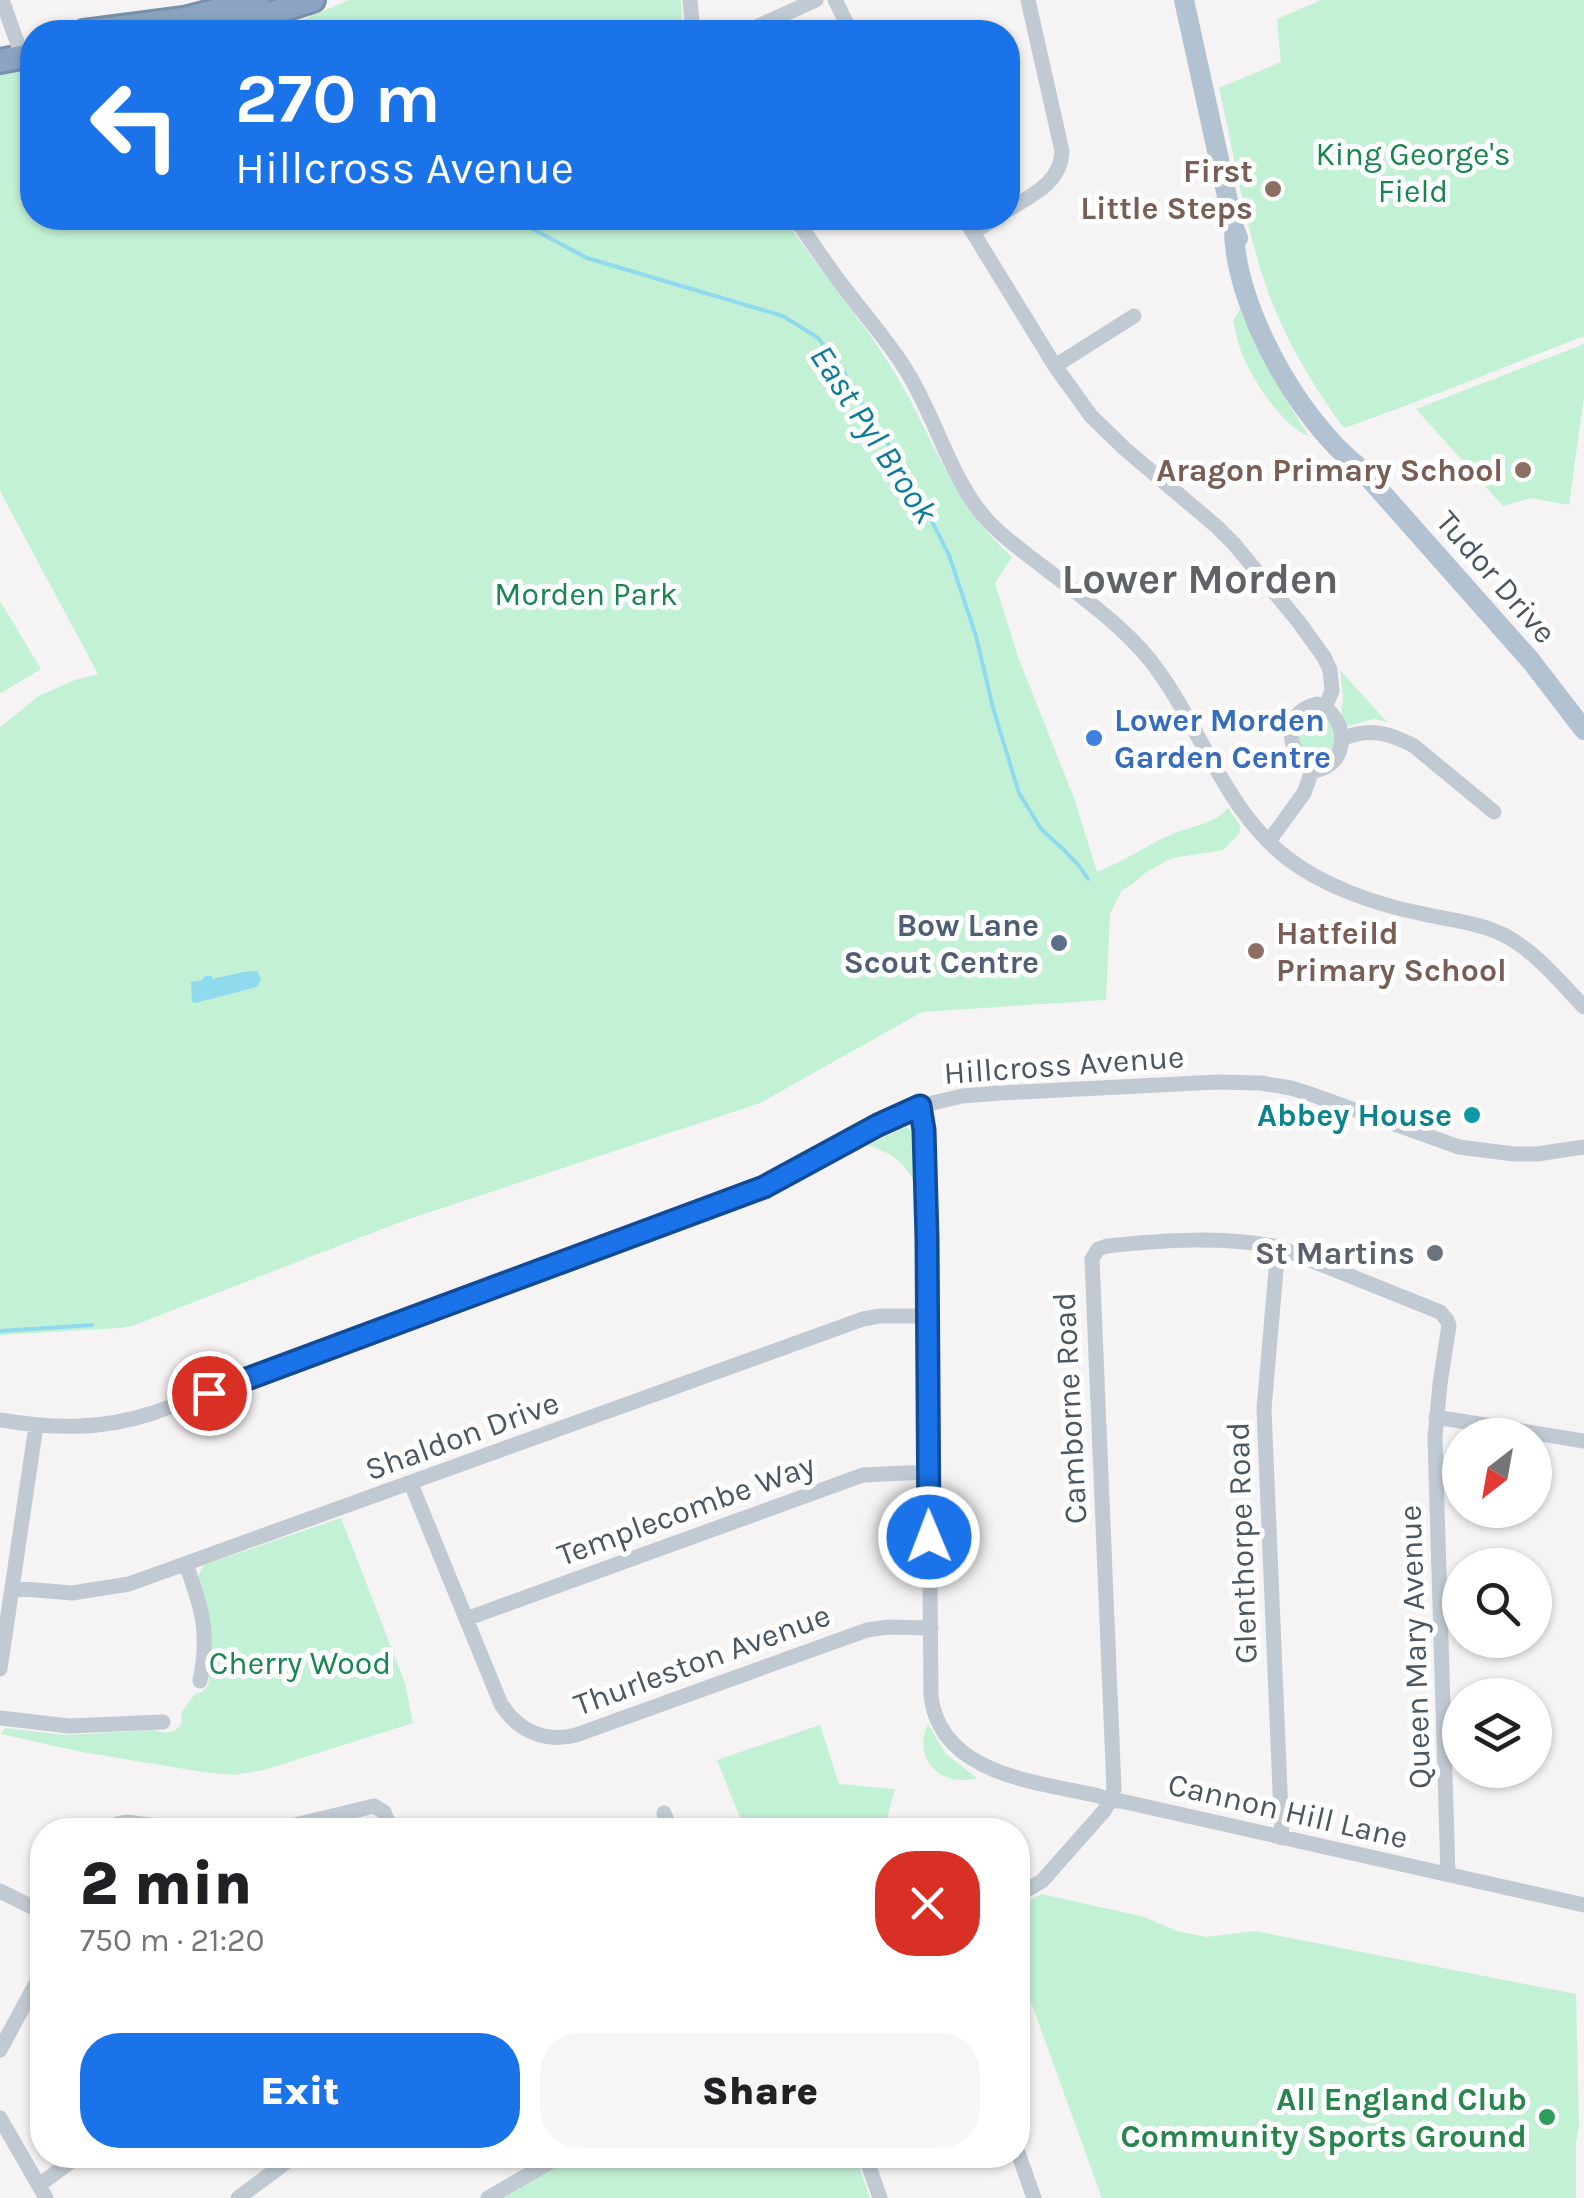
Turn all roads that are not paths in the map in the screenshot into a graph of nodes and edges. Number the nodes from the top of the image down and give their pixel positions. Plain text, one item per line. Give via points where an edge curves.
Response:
1 (2, 0) edge
2 (258, 0) edge
3 (313, 0) edge
4 (816, 0) edge
5 (1028, 0) edge
6 (1184, 0) edge
7 (189, 20) edge
8 (250, 20) edge
9 (772, 20) edge
10 (17, 50) edge
11 (1020, 202) edge
12 (804, 230) edge
13 (971, 230) edge
14 (1134, 316) dead end
15 (1055, 366) junction
16 (1326, 707) junction
17 (1584, 730) edge
18 (1342, 739) junction
19 (1312, 771) junction
20 (1494, 812) dead end
21 (1269, 841) junction
22 (1584, 1007) edge
23 (920, 1106) junction
24 (1584, 1147) edge
25 (1278, 1247) junction
26 (1440, 1312) joint
27 (927, 1316) junction
28 (1436, 1417) junction
29 (0, 1420) edge
30 (36, 1426) junction
31 (1584, 1441) edge
32 (928, 1472) junction
33 (410, 1484) junction
34 (186, 1564) junction
35 (13, 1588) junction
36 (466, 1619) junction
37 (930, 1628) junction
38 (0, 1669) edge
39 (200, 1681) dead end
40 (0, 1718) edge
41 (163, 1722) dead end
42 (1110, 1802) junction
43 (664, 1813) dead end
44 (324, 1818) edge
45 (386, 1818) edge
46 (666, 1818) edge
47 (1282, 1838) junction
48 (1448, 1875) junction
49 (1030, 1888) edge
50 (0, 1891) edge
51 (1584, 1905) edge
52 (30, 1906) edge
53 (30, 1994) edge
54 (0, 2050) edge
55 (0, 2118) edge
56 (67, 2168) edge
57 (278, 2168) edge
58 (540, 2168) edge
59 (870, 2168) edge
60 (1023, 2168) edge
61 (43, 2192) edge
62 (238, 2198) edge
63 (488, 2198) edge
64 (880, 2198) edge
65 (1034, 2198) edge

1 - 10 street
2 - 7 highway
3 - 8 highway
4 - 9 street
5 - 11 street via 1062,161 1049,183
6 - 17 main road, Tudor Drive via 1234,251 1286,380 1340,452 1531,661
12 - 21 street via 907,371 977,507 1145,654
13 - 15 street
14 - 15 street
15 - 16 street via 1107,432 1216,526 1275,591 1330,670
16 - 18 street
16 - 19 street via 1306,706 1292,728 1299,759
18 - 19 street via 1333,764
18 - 20 street via 1360,732 1401,739
19 - 21 street via 1304,794
21 - 22 street via 1302,868 1358,894 1506,936
23 - 24 street, Hillcross Avenue via 1000,1092 1249,1082 1291,1088 1459,1147 1514,1154
23 - 27 street, Cannon Hill Lane
23 - 30 street, Hillcross Avenue via 764,1187 264,1373 114,1424
25 - 26 street, Camborne Road
25 - 42 street, Camborne Road via 1184,1240 1107,1246 1092,1258 1115,1776
25 - 47 street, Glenthorpe Road via 1264,1409
26 - 28 street, Queen Mary Avenue via 1449,1325
27 - 32 street, Cannon Hill Lane
27 - 33 street, Shaldon Drive via 863,1319
28 - 31 street
28 - 48 street, Queen Mary Avenue
29 - 30 street, Hillcross Avenue
30 - 35 street
32 - 36 street, Templecombe Way via 863,1475
32 - 37 street, Cannon Hill Lane
33 - 34 street, Shaldon Drive
33 - 36 street, Thurleston Avenue
34 - 35 street, Shaldon Drive via 94,1590
34 - 39 street via 204,1620
35 - 38 street
36 - 37 street, Thurleston Avenue via 505,1711 530,1732 559,1738 868,1630
37 - 42 street, Cannon Hill Lane via 932,1706 958,1749 981,1766
40 - 41 street via 70,1726
42 - 47 street, Cannon Hill Lane
42 - 49 street
43 - 46 street
44 - 45 street via 374,1806
47 - 48 street, Cannon Hill Lane
48 - 51 street, Cannon Hill Lane
50 - 52 street
53 - 54 street
55 - 61 street
56 - 61 street
57 - 62 street
58 - 63 street
59 - 64 street
60 - 65 street

